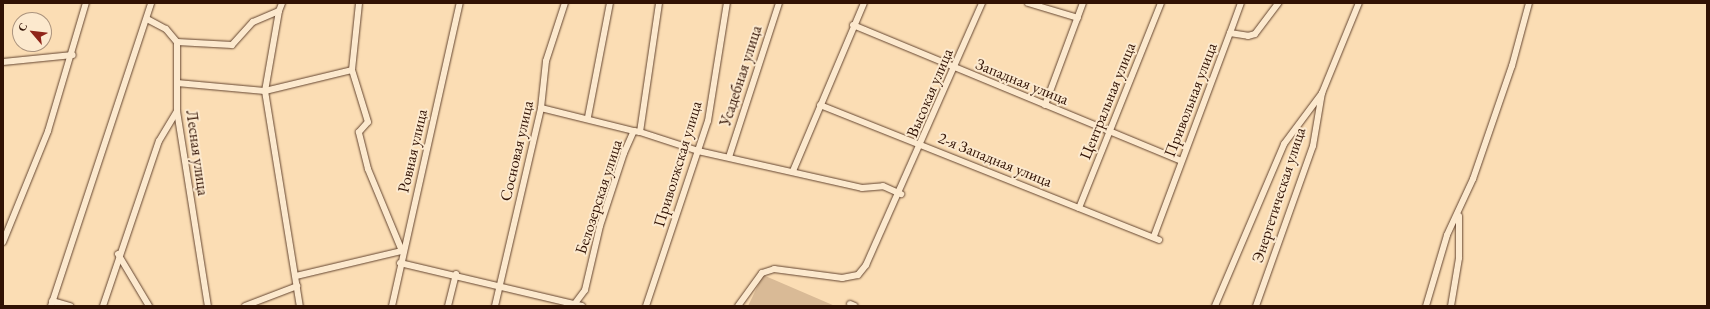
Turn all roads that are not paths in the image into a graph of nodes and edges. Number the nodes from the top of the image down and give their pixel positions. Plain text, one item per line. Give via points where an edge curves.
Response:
1 (86, 3) edge
2 (151, 3) edge
3 (282, 3) edge
4 (359, 3) edge
5 (460, 3) edge
6 (564, 3) edge
7 (610, 3) edge
8 (659, 3) edge
9 (727, 3) edge
10 (779, 3) edge
11 (864, 3) edge
12 (982, 3) edge
13 (1028, 3) edge
14 (1083, 3) edge
15 (1161, 3) edge
16 (1241, 3) edge
17 (1278, 3) edge
18 (1359, 3) edge
19 (1529, 3) edge
20 (279, 11) junction
21 (1078, 18) junction
22 (147, 19) junction
23 (853, 25) junction
24 (1230, 33) junction
25 (177, 42) junction
26 (73, 56) junction
27 (3, 62) edge
28 (955, 68) junction
29 (352, 70) junction
30 (177, 83) junction
31 (265, 91) junction
32 (1322, 93) junction
33 (820, 105) junction
34 (1045, 106) junction
35 (541, 108) junction
36 (177, 111) junction
37 (588, 117) junction
38 (637, 131) junction
39 (1111, 132) junction
40 (922, 145) junction
41 (698, 151) junction
42 (729, 157) junction
43 (1181, 161) junction
44 (793, 171) junction
45 (901, 194) junction
46 (1079, 208) junction
47 (1459, 212) junction
48 (1157, 238) joint
49 (3, 242) edge
50 (402, 251) junction
51 (118, 254) junction
52 (400, 263) junction
53 (456, 274) junction
54 (296, 276) junction
55 (499, 284) junction
56 (298, 286) junction
57 (741, 299) junction
58 (52, 303) edge
59 (574, 305) edge
60 (70, 306) edge
61 (103, 306) edge
62 (149, 306) edge
63 (208, 306) edge
64 (245, 306) edge
65 (300, 306) edge
66 (392, 306) edge
67 (448, 306) edge
68 (494, 306) edge
69 (582, 306) edge
70 (646, 306) edge
71 (734, 306) edge
72 (738, 306) edge
73 (1215, 306) edge
74 (1256, 306) edge
75 (1426, 306) edge
76 (1451, 306) edge

1 - 26 street
2 - 22 street
3 - 20 street
4 - 29 street
5 - 50 street, Ровная улица
6 - 35 street, Сосновая улица via 546,61
7 - 37 street
8 - 38 street, Белозерская улица
9 - 41 street, Приволжская улица via 708,120
10 - 42 street, Усадебная улица
11 - 23 street
12 - 28 street, Высокая улица
13 - 21 street
14 - 21 street
15 - 39 street, Центральная улица
16 - 24 street
17 - 24 street, Привольная улица via 1255,34 1248,36
18 - 32 street, Энергетическая улица
19 - 47 street via 1512,66
20 - 25 street via 254,22 232,45
20 - 31 street
21 - 34 street
22 - 25 street via 166,28
22 - 58 street
23 - 28 street, Западная улица
23 - 33 street
24 - 43 street, Привольная улица
25 - 30 street, Лесная улица
26 - 27 street
26 - 49 street via 48,131
28 - 34 street, Западная улица
28 - 40 street, Высокая улица
29 - 31 street
29 - 50 street via 368,122 359,132 368,169
30 - 31 street
30 - 36 street, Лесная улица
31 - 54 street
32 - 73 street via 1284,144
32 - 74 street, Энергетическая улица via 1313,146
33 - 40 street, 2-я Западная улица
33 - 44 street
34 - 39 street, Западная улица
35 - 37 street
35 - 55 street, Сосновая улица
36 - 51 street via 158,141
36 - 63 street, Лесная улица
37 - 38 street
38 - 41 street
38 - 59 street, Белозерская улица via 600,226 585,290
39 - 43 street, Западная улица
39 - 46 street, Центральная улица
40 - 45 street, Высокая улица
40 - 46 street, 2-я Западная улица
41 - 42 street
41 - 70 street, Приволжская улица
42 - 44 street
43 - 48 street, Привольная улица
44 - 45 street via 862,188 883,186
45 - 57 street, Высокая улица via 873,255 858,275 842,278 774,269 762,273
46 - 48 street, 2-я Западная улица
47 - 75 street via 1448,235
47 - 76 street via 1458,258
50 - 52 street, Ровная улица
50 - 54 street
51 - 61 street
51 - 62 street
52 - 53 street
52 - 66 street, Ровная улица
53 - 55 street
53 - 67 street
54 - 56 street
55 - 59 street
55 - 68 street, Сосновая улица
56 - 64 street
56 - 65 street
57 - 71 street
57 - 72 street
58 - 60 street
59 - 69 street

